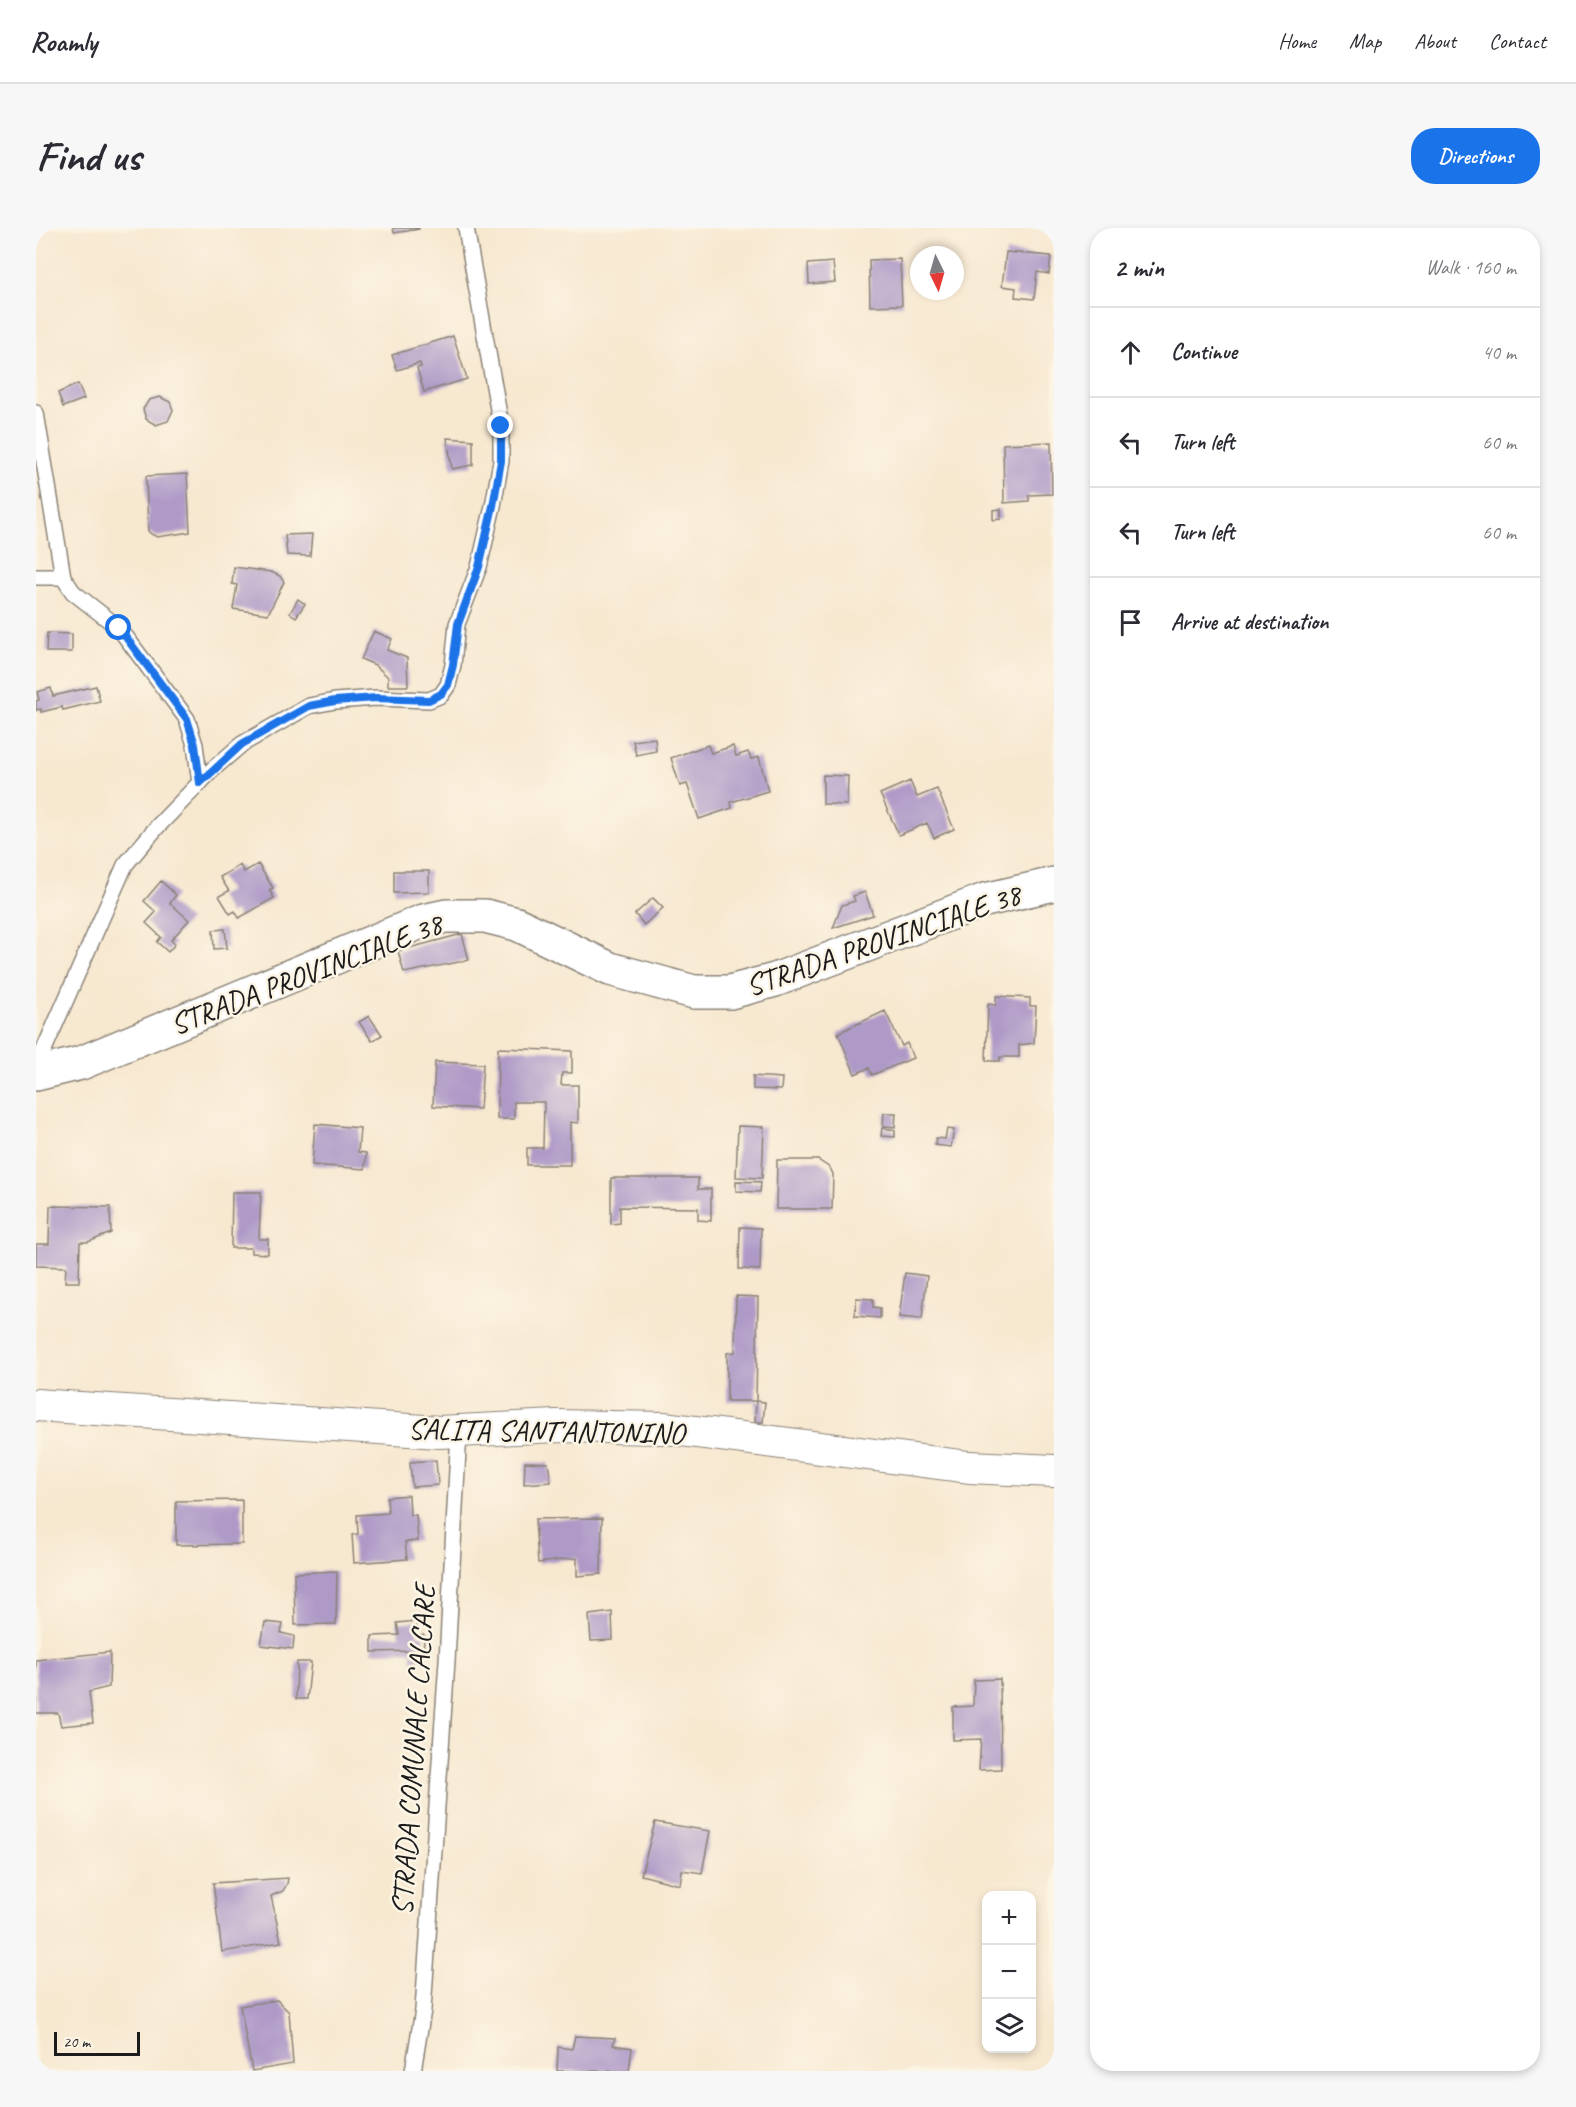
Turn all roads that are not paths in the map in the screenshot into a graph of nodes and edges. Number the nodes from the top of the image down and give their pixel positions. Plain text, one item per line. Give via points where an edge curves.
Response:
1 (466, 228) edge
2 (36, 413) edge
3 (36, 577) edge
4 (63, 577) junction
5 (200, 783) junction
6 (1054, 884) edge
7 (36, 1068) edge
8 (36, 1074) edge
9 (36, 1405) edge
10 (459, 1431) junction
11 (1054, 1471) edge
12 (413, 2071) edge

1 - 5 lane via 501,426 501,461 479,567 458,624 448,685 429,700 376,698 309,706 242,744
2 - 4 lane
3 - 4 lane
4 - 5 lane via 73,592 119,628 187,719
5 - 7 lane via 125,865
6 - 8 street, STRADA PROVINCIALE 38 via 985,900 775,980 730,992 694,992 610,969 507,921 484,916 446,916 423,921 81,1063
9 - 10 street, SALITA SANT'ANTONINO
10 - 11 street, SALITA SANT'ANTONINO via 556,1426 665,1428 969,1467
10 - 12 lane, STRADA COMUNALE CALCARE via 423,2010

